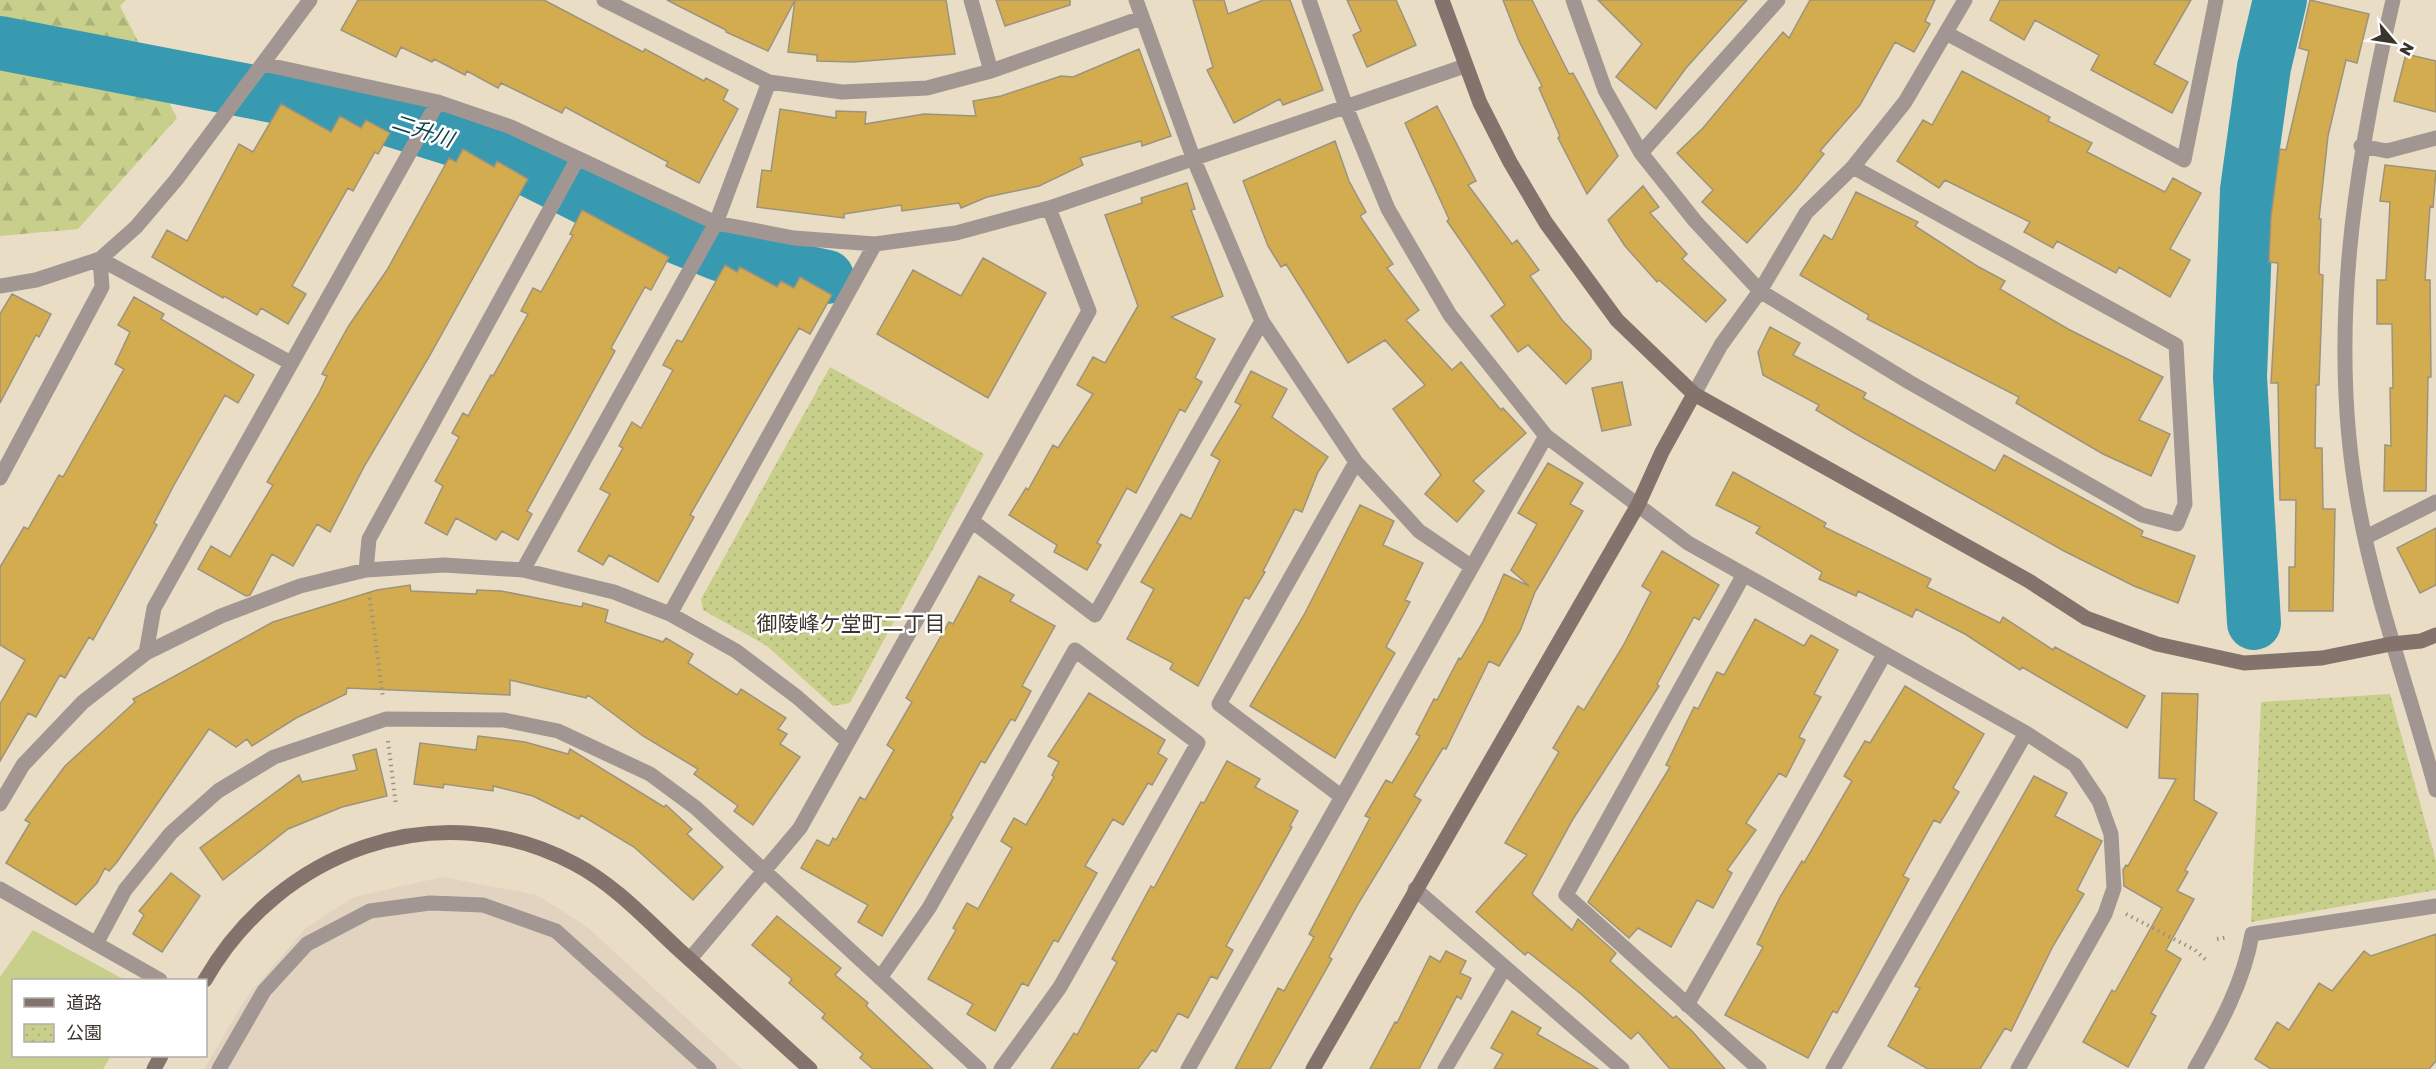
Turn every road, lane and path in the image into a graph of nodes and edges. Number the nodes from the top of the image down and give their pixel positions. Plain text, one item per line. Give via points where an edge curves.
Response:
1 (310, 0) edge
2 (604, 0) edge
3 (971, 0) edge
4 (1136, 0) edge
5 (1309, 0) edge
6 (1443, 0) edge
7 (1573, 0) edge
8 (1778, 0) edge
9 (1965, 0) edge
10 (2216, 0) edge
11 (2393, 0) edge
12 (1141, 18) junction
13 (1946, 33) junction
14 (263, 64) junction
15 (1465, 66) junction
16 (991, 71) junction
17 (769, 82) junction
18 (438, 102) junction
19 (1346, 107) junction
20 (2436, 138) edge
21 (2361, 146) junction
22 (1641, 153) junction
23 (577, 160) junction
24 (1194, 160) junction
25 (1853, 167) junction
26 (1049, 208) junction
27 (716, 223) junction
28 (875, 244) junction
29 (100, 259) junction
30 (0, 286) edge
31 (1760, 291) junction
32 (1262, 321) junction
33 (291, 363) junction
34 (1694, 394) junction
35 (1546, 436) junction
36 (1356, 462) junction
37 (0, 478) edge
38 (2436, 502) edge
39 (1638, 506) junction
40 (972, 521) junction
41 (2366, 537) junction
42 (1472, 567) junction
43 (366, 570) junction
44 (523, 570) junction
45 (1743, 576) junction
46 (670, 614) junction
47 (2436, 635) edge
48 (2391, 644) junction
49 (146, 653) junction
50 (1884, 655) junction
51 (386, 719) junction
52 (2026, 733) junction
53 (848, 742) junction
54 (2433, 762) edge
55 (2436, 790) edge
56 (1342, 797) junction
57 (0, 804) edge
58 (396, 806) dead end
59 (764, 871) junction
60 (0, 889) edge
61 (1415, 889) junction
62 (2108, 905) junction
63 (2436, 906) edge
64 (96, 944) junction
65 (690, 959) junction
66 (2206, 960) dead end
67 (1505, 967) junction
68 (880, 978) junction
69 (157, 979) edge
70 (206, 979) edge
71 (1687, 1005) junction
72 (1619, 1068) edge
73 (219, 1069) edge
74 (709, 1069) edge
75 (810, 1069) edge
76 (979, 1069) edge
77 (1000, 1069) edge
78 (1188, 1069) edge
79 (1312, 1069) edge
80 (1445, 1069) edge
81 (1759, 1069) edge
82 (1833, 1069) edge
83 (2018, 1069) edge
84 (2195, 1069) edge

1 - 14 street
2 - 17 street
3 - 16 street
4 - 12 street
5 - 19 street
6 - 15 street
7 - 22 street via 1605,90
8 - 22 street
9 - 13 street
10 - 13 street via 2184,160
11 - 21 street
12 - 16 street
12 - 24 street
13 - 25 street via 1905,102
14 - 18 street
14 - 29 street via 176,180 136,227
15 - 19 street
15 - 34 street via 1510,162 1546,223 1617,320
16 - 17 street via 927,88 853,92
17 - 27 street
18 - 23 street via 511,127
18 - 33 street
19 - 24 street
19 - 35 street via 1388,209 1450,315
20 - 21 street via 2387,151
21 - 41 street via 2345,293 2346,408
22 - 31 street via 1695,221
23 - 27 street
23 - 43 street via 369,539
24 - 26 street
24 - 32 street
25 - 31 street via 1806,213
25 - 31 street via 2176,345 2185,504 2177,524 2142,515 1909,382
26 - 28 street via 956,234
26 - 40 street via 1089,311
27 - 28 street via 794,238
27 - 44 street
28 - 46 street
29 - 30 street via 36,280
29 - 33 street
29 - 37 street via 102,287
31 - 34 street via 1721,345
32 - 36 street
32 - 40 street via 1095,615
33 - 49 street via 154,608
34 - 39 street
34 - 48 street via 2029,581 2086,618 2157,644 2244,663 2322,658
35 - 39 street
35 - 42 street
36 - 42 street via 1419,531
36 - 56 street via 1219,704
38 - 41 street
39 - 45 street via 1688,543
39 - 61 street
40 - 53 street
41 - 48 street
42 - 56 street
43 - 44 street via 444,565
43 - 49 street via 300,586 221,616
43 - 51 path
44 - 46 street via 614,592
45 - 50 street
45 - 71 street via 1566,895
46 - 53 street via 736,651
47 - 48 street
48 - 54 street
49 - 57 street via 83,702 23,765
50 - 52 street
50 - 71 street
51 - 58 path
51 - 59 street via 504,720 558,731 650,774 696,808
51 - 64 street via 274,757 218,791 171,833 125,890
52 - 62 street via 2075,765 2099,801 2111,834 2114,888
52 - 82 street
53 - 59 street via 800,828
54 - 55 street
56 - 78 street
59 - 65 street
59 - 68 street
60 - 64 street
61 - 67 street
61 - 79 street
62 - 66 path via 2195,950
62 - 83 street
63 - 84 street via 2252,934 2223,1019
64 - 69 street
65 - 70 street via 618,893 575,864 533,846 485,834 437,832 350,851 300,877 259,909 222,950
65 - 75 street
67 - 72 street
67 - 80 street
68 - 76 street
68 - 77 street via 929,908 1075,650 1198,743 1060,987
71 - 81 street
73 - 74 street via 264,990 307,945 370,911 430,903 483,905 556,931

